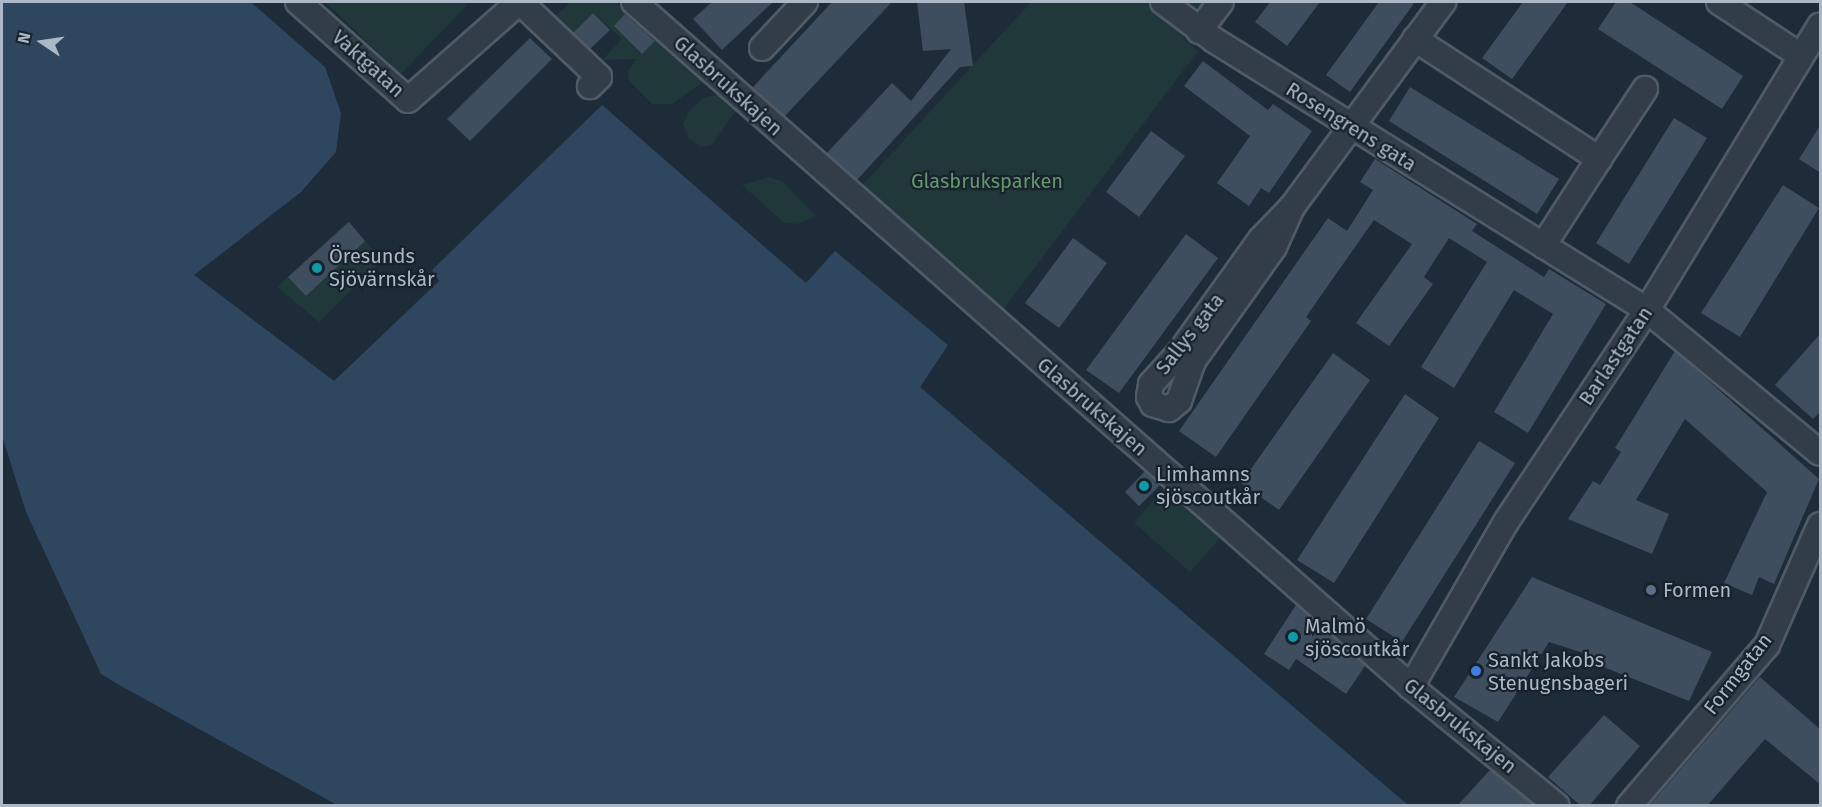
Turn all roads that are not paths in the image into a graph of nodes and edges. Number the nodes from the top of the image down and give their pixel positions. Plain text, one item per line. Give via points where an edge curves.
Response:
1 (298, 2) edge
2 (519, 2) edge
3 (634, 2) edge
4 (805, 2) edge
5 (1163, 2) edge
6 (1221, 2) edge
7 (1443, 2) edge
8 (1719, 2) edge
9 (1821, 25) edge
10 (1199, 31) junction
11 (1415, 39) junction
12 (762, 48) dead end
13 (1801, 56) junction
14 (590, 86) dead end
15 (1645, 89) dead end
16 (1350, 127) junction
17 (1599, 159) junction
18 (1292, 207) junction
19 (1543, 246) junction
20 (1647, 310) junction
21 (1821, 453) edge
22 (1821, 525) edge
23 (1411, 687) junction
24 (1557, 806) edge
25 (1629, 806) edge

1 - 2 street, Vaktgatan via 408,100
2 - 14 street via 598,76
3 - 23 street, Glasbrukskajen
4 - 12 street
5 - 10 street, Rosengrens gata
6 - 10 street
7 - 11 street, Sallys gata
8 - 13 street
9 - 13 street, Barlastgatan
10 - 16 street, Rosengrens gata
11 - 16 street, Sallys gata
11 - 17 street
13 - 20 street, Barlastgatan
15 - 17 street
16 - 18 street, Sallys gata
16 - 19 street, Rosengrens gata
17 - 19 street
18 - 18 street, Sallys gata via 1261,238 1180,352 1151,384 1149,397 1153,404 1169,410 1179,401 1193,361 1274,247
19 - 20 street, Rosengrens gata
20 - 21 street, Rosengrens gata
20 - 23 street, Barlastgatan via 1506,522
22 - 25 street, Formgatan via 1767,645
23 - 24 street, Glasbrukskajen

